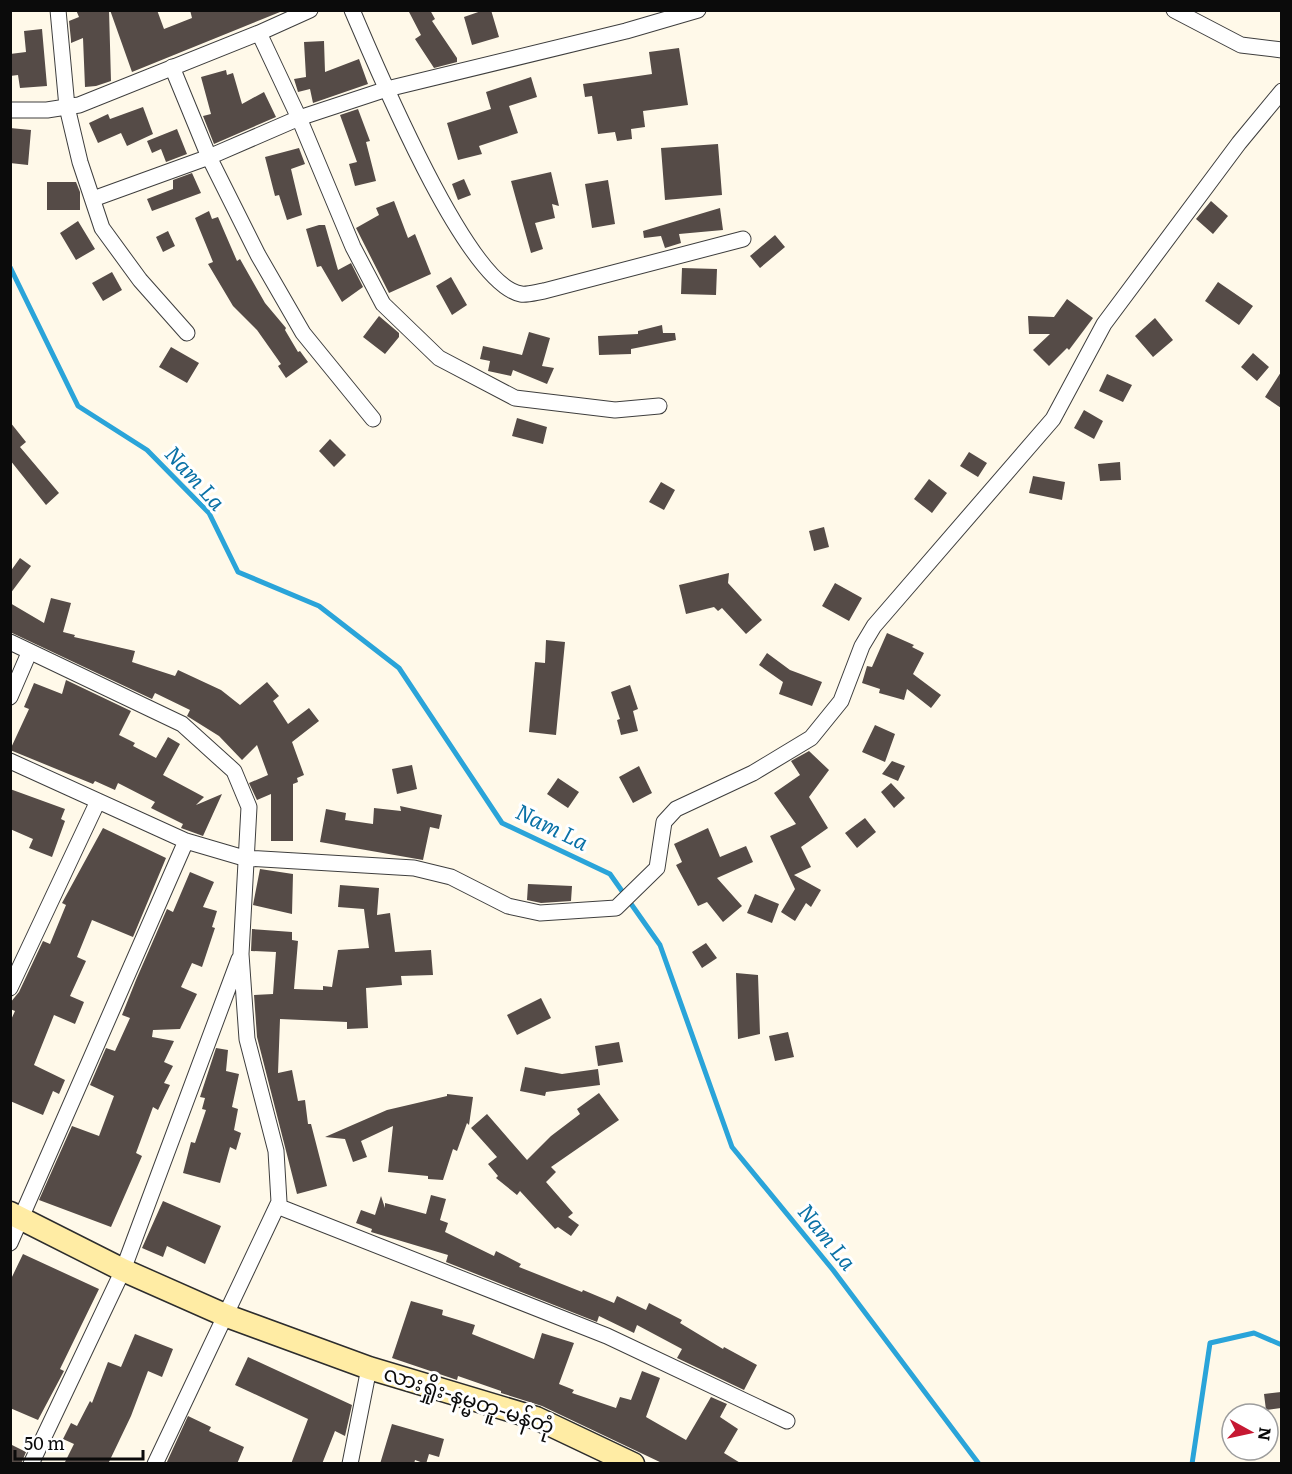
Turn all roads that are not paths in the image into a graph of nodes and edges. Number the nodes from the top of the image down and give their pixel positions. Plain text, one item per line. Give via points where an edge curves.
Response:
1 (58, 10) edge
2 (310, 10) edge
3 (352, 10) edge
4 (698, 10) edge
5 (1174, 10) edge
6 (259, 33) junction
7 (1281, 50) edge
8 (172, 67) junction
9 (387, 89) junction
10 (1281, 91) edge
11 (67, 107) junction
12 (10, 110) edge
13 (299, 118) junction
14 (209, 157) junction
15 (93, 199) junction
16 (743, 239) dead end
17 (187, 333) dead end
18 (659, 406) dead end
19 (373, 419) dead end
20 (10, 642) edge
21 (29, 653) junction
22 (10, 697) edge
23 (10, 761) edge
24 (98, 801) junction
25 (186, 841) junction
26 (244, 858) junction
27 (241, 954) junction
28 (10, 988) edge
29 (277, 1206) junction
30 (16, 1216) edge
31 (10, 1243) edge
32 (123, 1270) junction
33 (227, 1316) junction
34 (369, 1368) junction
35 (787, 1421) dead end
36 (31, 1464) edge
37 (155, 1464) edge
38 (350, 1464) edge
39 (633, 1464) edge

1 - 11 street
2 - 6 street
3 - 9 street
4 - 9 street
5 - 7 street via 1241,45
6 - 8 street
6 - 13 street
8 - 11 street
8 - 14 street
9 - 13 street
9 - 16 street via 429,179 465,240 498,280 520,294
10 - 26 street via 1104,324 1053,418 874,626 841,701 819,729 811,738 753,773 676,809 664,822 657,868 619,906 540,913 508,906 451,877 414,868
11 - 12 street
11 - 15 street
13 - 14 street
13 - 18 street via 353,247 383,304 439,357 515,398 615,410
14 - 15 street
14 - 19 street via 303,333
15 - 17 street via 102,228 140,280
20 - 21 street
21 - 22 street
21 - 26 street via 182,724 234,771 249,807
23 - 24 street
24 - 25 street
24 - 28 street
25 - 26 street
25 - 30 street
26 - 27 street
27 - 29 street via 247,1039 276,1151
27 - 32 street
29 - 33 street
29 - 35 street via 607,1336
30 - 31 street
30 - 32 main road, လားရှိုး-နမ္မတူ-မန်တုံ
32 - 33 main road, လားရှိုး-နမ္မတူ-မန်တုံ
32 - 36 street
33 - 34 main road, လားရှိုး-နမ္မတူ-မန်တုံ
33 - 37 street
34 - 38 street
34 - 39 main road, လားရှိုး-နမ္မတူ-မန်တုံ via 536,1418

